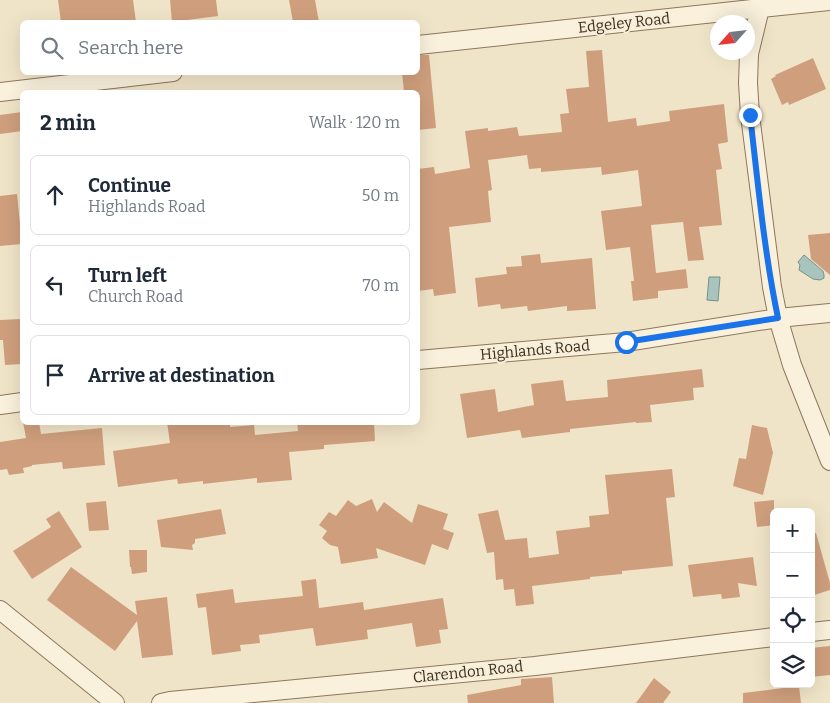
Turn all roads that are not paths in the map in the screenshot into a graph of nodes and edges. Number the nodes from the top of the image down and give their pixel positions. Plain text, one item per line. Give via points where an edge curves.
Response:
1 (830, 1) edge
2 (762, 4) edge
3 (420, 46) edge
4 (150, 75) edge
5 (32, 90) edge
6 (20, 91) edge
7 (0, 92) edge
8 (830, 313) edge
9 (778, 318) junction
10 (420, 360) edge
11 (20, 402) edge
12 (0, 405) edge
13 (830, 462) edge
14 (0, 610) edge
15 (830, 630) edge
16 (815, 632) edge
17 (770, 637) edge
18 (115, 703) edge
19 (162, 703) edge

1 - 2 street, Edgeley Road
2 - 3 street, Edgeley Road
2 - 9 street via 750,54 748,83 767,257
4 - 5 street
6 - 7 street
8 - 9 street, Highlands Road
9 - 10 street, Highlands Road via 626,342
9 - 13 street via 792,365
11 - 12 street
14 - 18 street
15 - 16 street
17 - 19 street, Clarendon Road via 535,666

